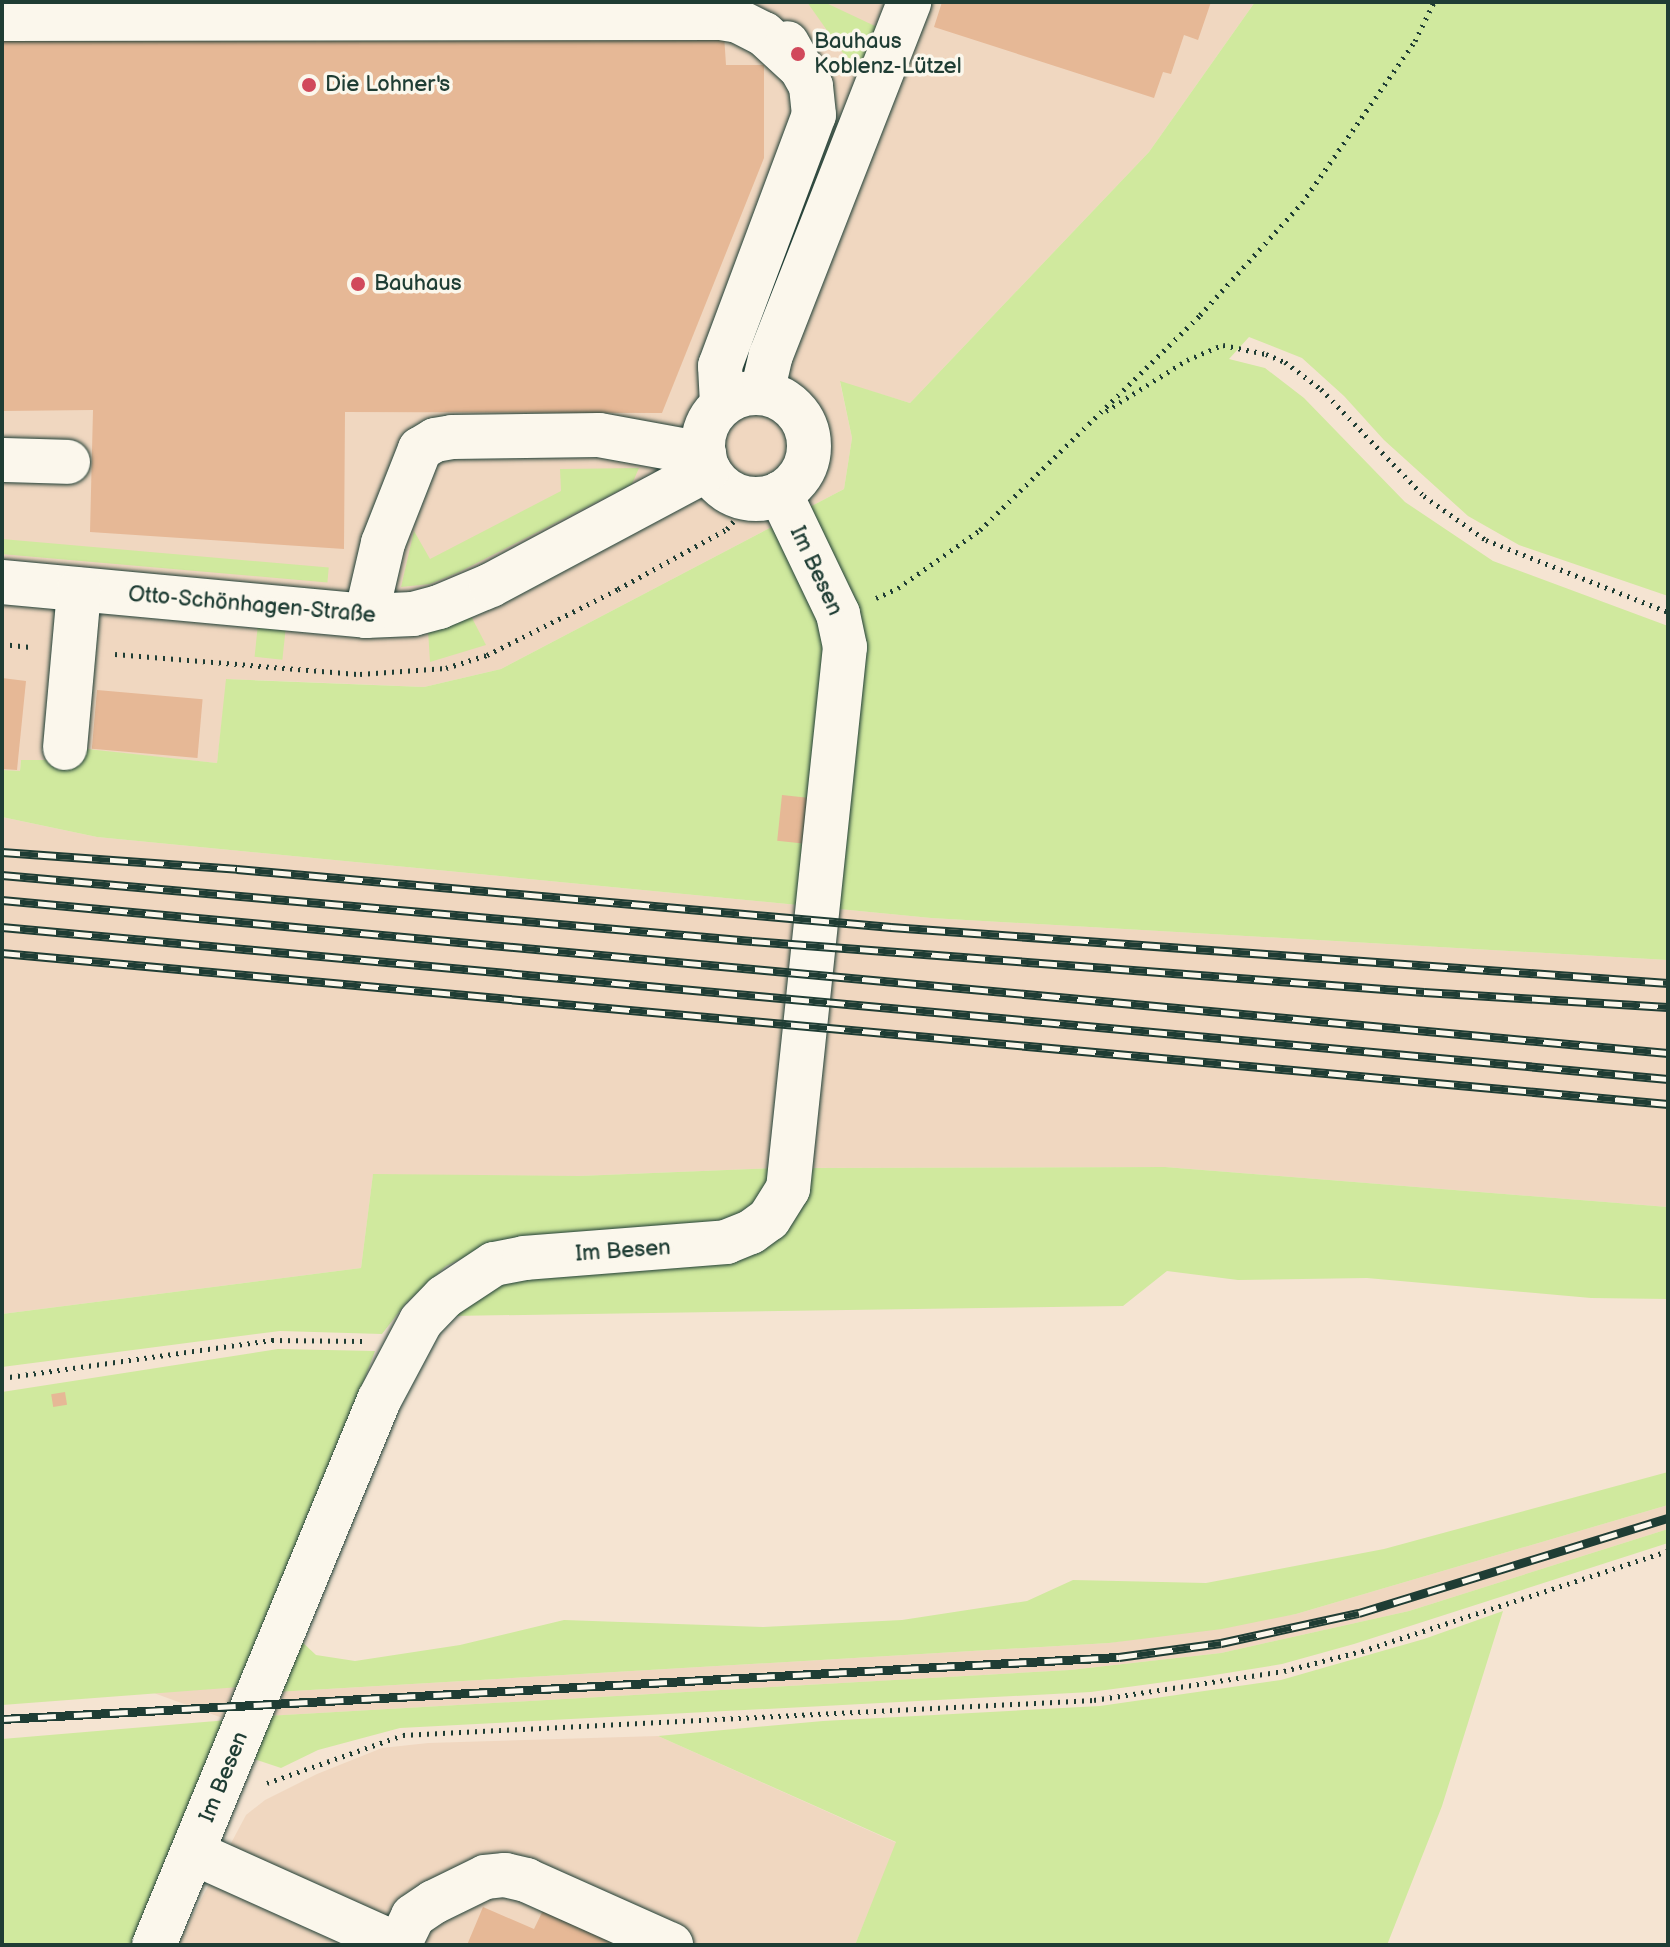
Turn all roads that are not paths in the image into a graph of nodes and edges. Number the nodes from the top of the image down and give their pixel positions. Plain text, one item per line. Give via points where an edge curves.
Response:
1 (766, 2) edge
2 (909, 2) edge
3 (264, 10) edge
4 (665, 10) edge
5 (131, 11) edge
6 (2, 19) edge
7 (802, 69) junction
8 (742, 399) junction
9 (2, 460) edge
10 (706, 461) junction
11 (68, 462) dead end
12 (780, 493) junction
13 (2, 582) edge
14 (79, 590) junction
15 (366, 616) junction
16 (65, 748) dead end
17 (194, 1853) junction
18 (154, 1945) edge
19 (398, 1945) edge
20 (671, 1945) edge

1 - 7 street
2 - 8 street via 771,355
3 - 4 street
3 - 5 street
4 - 7 street via 738,21 764,34
5 - 6 street
7 - 8 street via 815,100 814,115 720,366
8 - 10 street via 706,428
8 - 12 street via 786,402 808,436 806,463
9 - 11 street
10 - 12 street via 725,489 752,498
10 - 15 street, Otto-Schönhagen-Straße via 464,598 413,614
10 - 15 street via 599,435 435,440 420,449 388,530
12 - 17 street, Im Besen via 838,614 845,660 791,1168 781,1204 751,1232 726,1242 524,1258 494,1264 444,1297 407,1341 379,1400
13 - 14 street, Otto-Schönhagen-Straße
14 - 15 street, Otto-Schönhagen-Straße
14 - 16 street
17 - 18 street, Im Besen
17 - 19 street
19 - 20 street via 413,1916 434,1902 485,1877 505,1875

